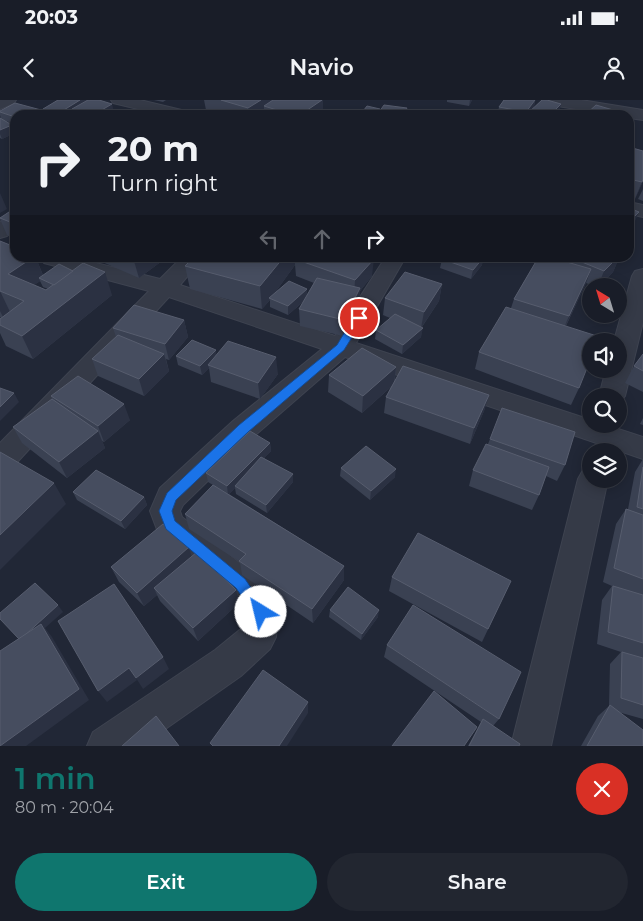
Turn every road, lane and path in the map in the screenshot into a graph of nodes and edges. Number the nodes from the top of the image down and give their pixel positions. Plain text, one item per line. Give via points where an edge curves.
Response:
1 (8, 100) edge
2 (119, 100) edge
3 (551, 100) edge
4 (0, 104) edge
5 (152, 110) edge
6 (612, 110) edge
7 (10, 224) edge
8 (0, 232) edge
9 (67, 262) edge
10 (189, 262) edge
11 (393, 262) edge
12 (643, 276) edge
13 (166, 288) junction
14 (340, 348) junction
15 (614, 388) edge
16 (602, 436) edge
17 (643, 448) edge
18 (0, 462) edge
19 (591, 488) edge
20 (107, 746) edge
21 (531, 746) edge

1 - 4 street
2 - 5 street
3 - 6 street
7 - 8 street
9 - 13 street
10 - 13 street
11 - 14 street
12 - 15 street
13 - 14 street
13 - 18 street
14 - 16 street
14 - 20 street via 244,428 171,497 166,511 170,525 240,584 261,612 258,637 228,663
16 - 17 street
19 - 21 street

